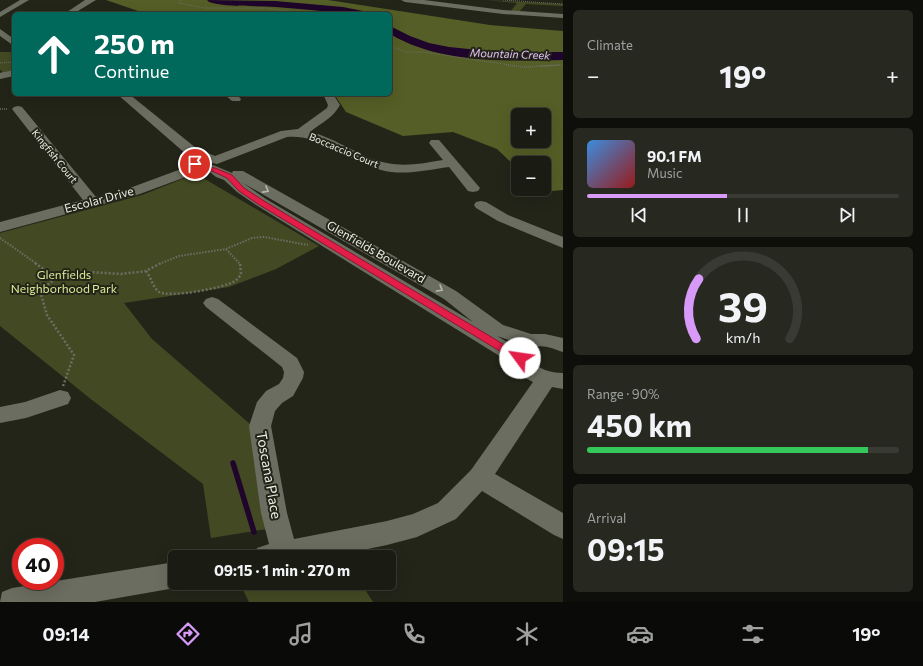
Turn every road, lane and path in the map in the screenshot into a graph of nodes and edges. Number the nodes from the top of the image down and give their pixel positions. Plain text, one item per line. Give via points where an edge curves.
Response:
1 (25, 0) edge
2 (92, 0) edge
3 (181, 0) edge
4 (405, 0) edge
5 (502, 0) edge
6 (0, 4) edge
7 (563, 4) edge
8 (17, 5) junction
9 (71, 12) edge
10 (295, 12) edge
11 (0, 15) edge
12 (563, 16) edge
13 (0, 32) edge
14 (11, 46) edge
15 (392, 47) edge
16 (12, 62) edge
17 (0, 63) edge
18 (563, 66) edge
19 (12, 73) edge
20 (0, 76) edge
21 (112, 96) edge
22 (124, 96) edge
23 (329, 96) edge
24 (18, 109) dead end
25 (302, 133) junction
26 (438, 147) dead end
27 (209, 164) junction
28 (457, 168) junction
29 (473, 188) dead end
30 (92, 202) junction
31 (481, 205) dead end
32 (0, 227) edge
33 (0, 238) edge
34 (321, 239) junction
35 (563, 243) edge
36 (226, 249) junction
37 (146, 271) junction
38 (56, 278) junction
39 (212, 303) dead end
40 (530, 341) junction
41 (563, 344) edge
42 (520, 358) junction
43 (554, 381) edge
44 (60, 398) joint
45 (0, 416) edge
46 (480, 477) junction
47 (563, 527) edge
48 (276, 550) edge
49 (301, 550) edge
50 (168, 575) edge
51 (12, 602) edge

1 - 8 street
2 - 9 street via 84,2
3 - 10 path via 179,3 182,5 271,8
4 - 12 street via 503,12
5 - 7 path
6 - 8 street
8 - 11 street
13 - 14 street
15 - 18 path via 406,52 423,52 494,64 524,67
16 - 17 path
19 - 20 street
21 - 27 street, Glenfields Boulevard via 175,147
22 - 27 street, Glenfields Boulevard
23 - 25 street via 334,105 330,113 307,126
24 - 30 street, Kingfish Court
25 - 27 street, Boccaccio Court via 285,134
25 - 28 street, Boccaccio Court via 384,167
26 - 28 street
27 - 30 street, Escolar Drive via 136,190
27 - 34 street, Glenfields Boulevard via 261,202
27 -> 40 street, Glenfields Boulevard via 450,294 496,330
28 - 29 street
30 - 32 street, Escolar Drive
31 - 35 street via 504,218
33 - 38 path
34 - 36 path via 308,245 264,237 252,238
34 - 42 street, Glenfields Boulevard
36 - 37 path via 179,256 165,260
36 - 37 path via 240,264 242,270 241,276 235,282 220,288 160,293
37 - 38 path via 121,274 88,272
38 - 44 path via 40,291 47,315 74,355 64,379
39 - 48 street, Toscana Place via 290,363 294,372 286,390 274,397 265,408 260,426 274,514
40 - 41 street, Glenfields Boulevard via 545,340
40 - 42 street via 519,351
42 - 43 street, Glenfields Boulevard via 529,371
43 - 46 street
44 - 45 street
46 - 47 street
46 - 49 street via 446,511 417,525
50 - 51 street

